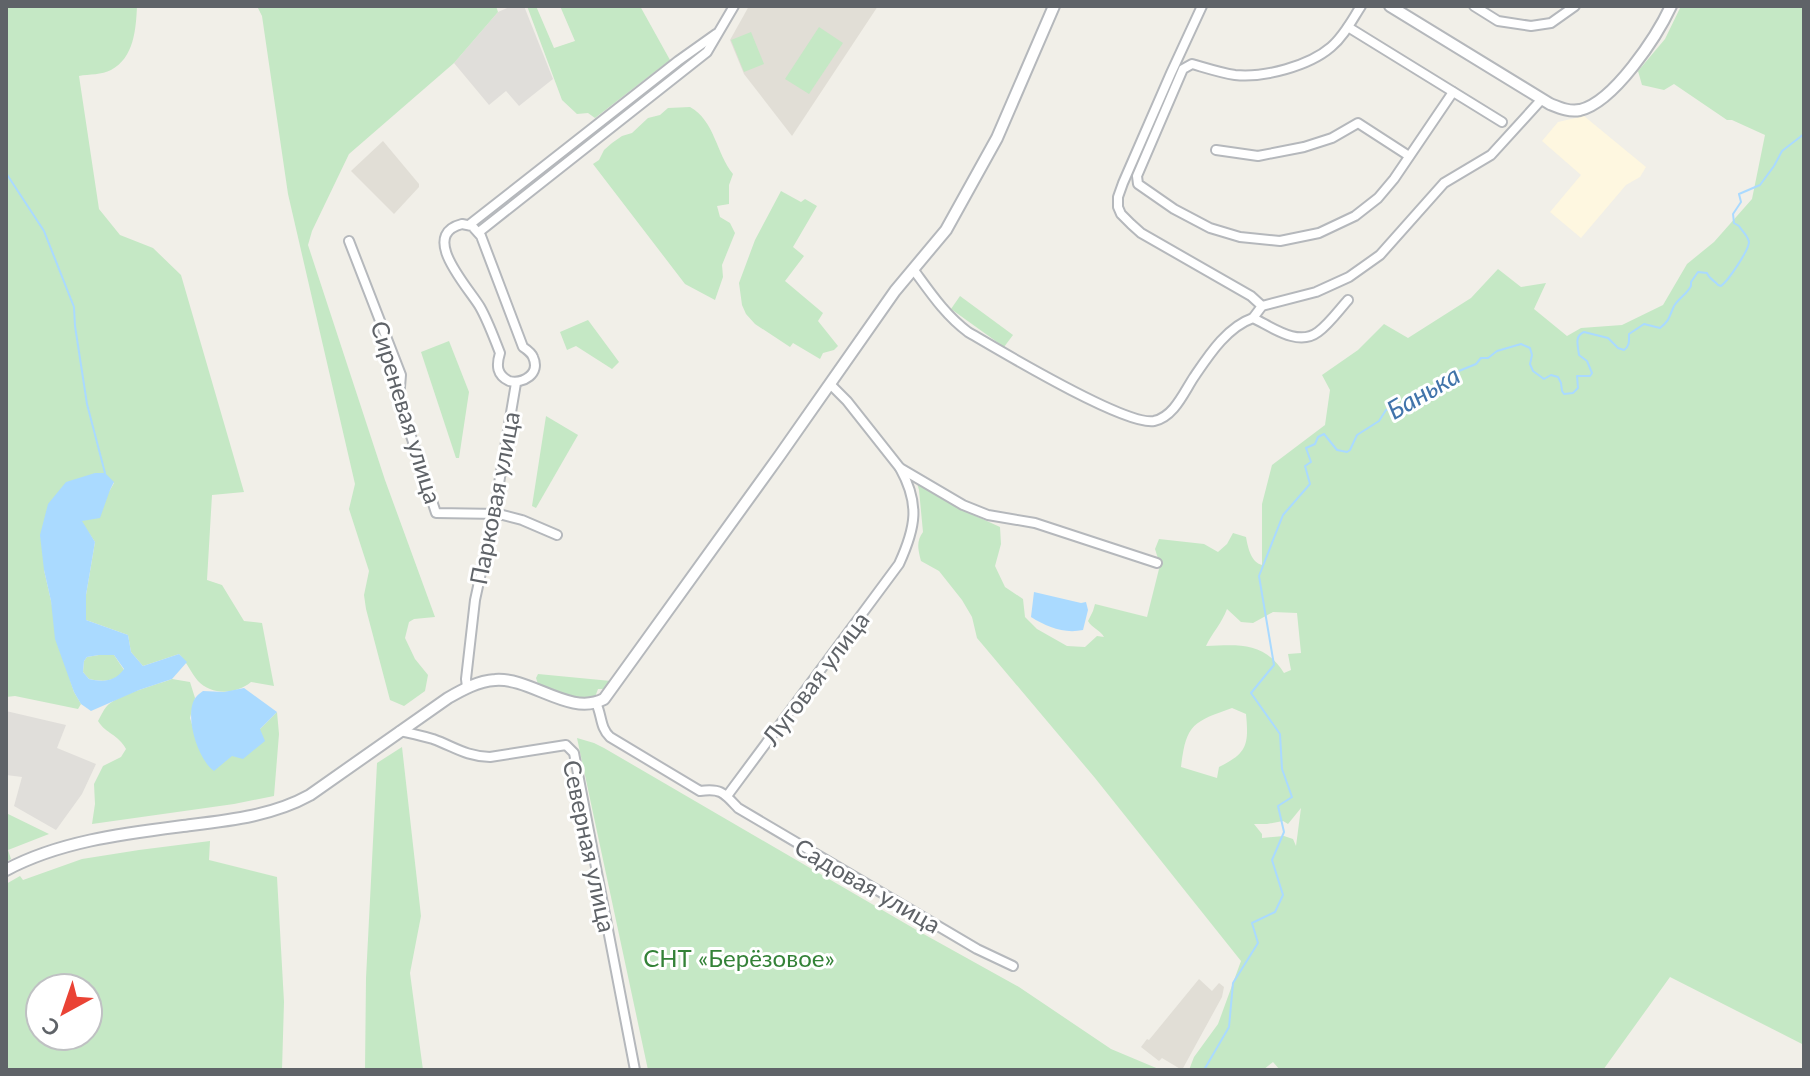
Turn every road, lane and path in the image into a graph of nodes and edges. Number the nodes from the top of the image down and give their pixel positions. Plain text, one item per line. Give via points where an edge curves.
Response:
1 (734, 6) edge
2 (1054, 6) edge
3 (1202, 6) edge
4 (1361, 6) edge
5 (1390, 6) edge
6 (1474, 6) edge
7 (1575, 6) edge
8 (1671, 6) edge
9 (1348, 27) junction
10 (720, 31) junction
11 (1453, 92) junction
12 (1542, 99) junction
13 (1502, 122) dead end
14 (1216, 150) dead end
15 (1409, 156) junction
16 (469, 225) junction
17 (480, 234) junction
18 (349, 241) dead end
19 (913, 269) junction
20 (1348, 300) dead end
21 (1262, 306) junction
22 (1253, 318) junction
23 (516, 383) junction
24 (830, 384) junction
25 (900, 468) junction
26 (494, 513) junction
27 (557, 535) dead end
28 (1157, 563) dead end
29 (467, 687) junction
30 (596, 703) junction
31 (400, 731) junction
32 (727, 796) junction
33 (6, 870) edge
34 (1013, 966) dead end
35 (635, 1070) edge

1 - 10 street
2 - 19 street via 997,138 946,230
3 - 21 street via 1123,183 1118,207 1141,233
4 - 9 street
5 - 12 street
6 - 7 street via 1498,21 1531,26 1551,23
8 - 12 street via 1652,42 1601,99 1570,111
9 - 11 street
9 - 15 street via 1330,48 1279,71 1232,75 1192,64 1183,69 1136,180 1210,228 1247,239 1280,241 1319,233 1355,216 1378,198
10 - 16 street
10 - 17 street via 707,52
11 - 13 street
11 - 15 street
12 - 21 street via 1491,155 1444,183 1380,255 1316,292
14 - 15 street via 1258,156 1332,138 1358,123
16 - 17 street
16 - 23 street via 450,230 445,248 458,278 480,307 500,353 500,373
17 - 23 street, Парковая улица via 523,347 533,356 530,376
18 - 26 street, Сиреневая улица via 401,375 399,399 436,513
19 - 22 street via 946,313 968,332 1140,420 1153,421 1173,409 1211,353 1240,323
19 - 24 street
20 - 22 street via 1318,333 1305,338
21 - 22 street
23 - 26 street, Парковая улица
24 - 25 street
24 - 30 street via 611,692
25 - 28 street via 988,515 1035,523
25 - 32 street, Луговая улица via 914,500 901,559
26 - 27 street, Сиреневая улица
26 - 29 street, Парковая улица via 473,611
29 - 30 street via 505,680 574,703
29 - 31 street
30 - 32 street via 610,737 700,791 715,789
31 - 33 street via 293,805 124,834 49,851
31 - 35 street, Северная улица via 479,757 566,745 574,753
32 - 34 street, Садовая улица via 759,821

